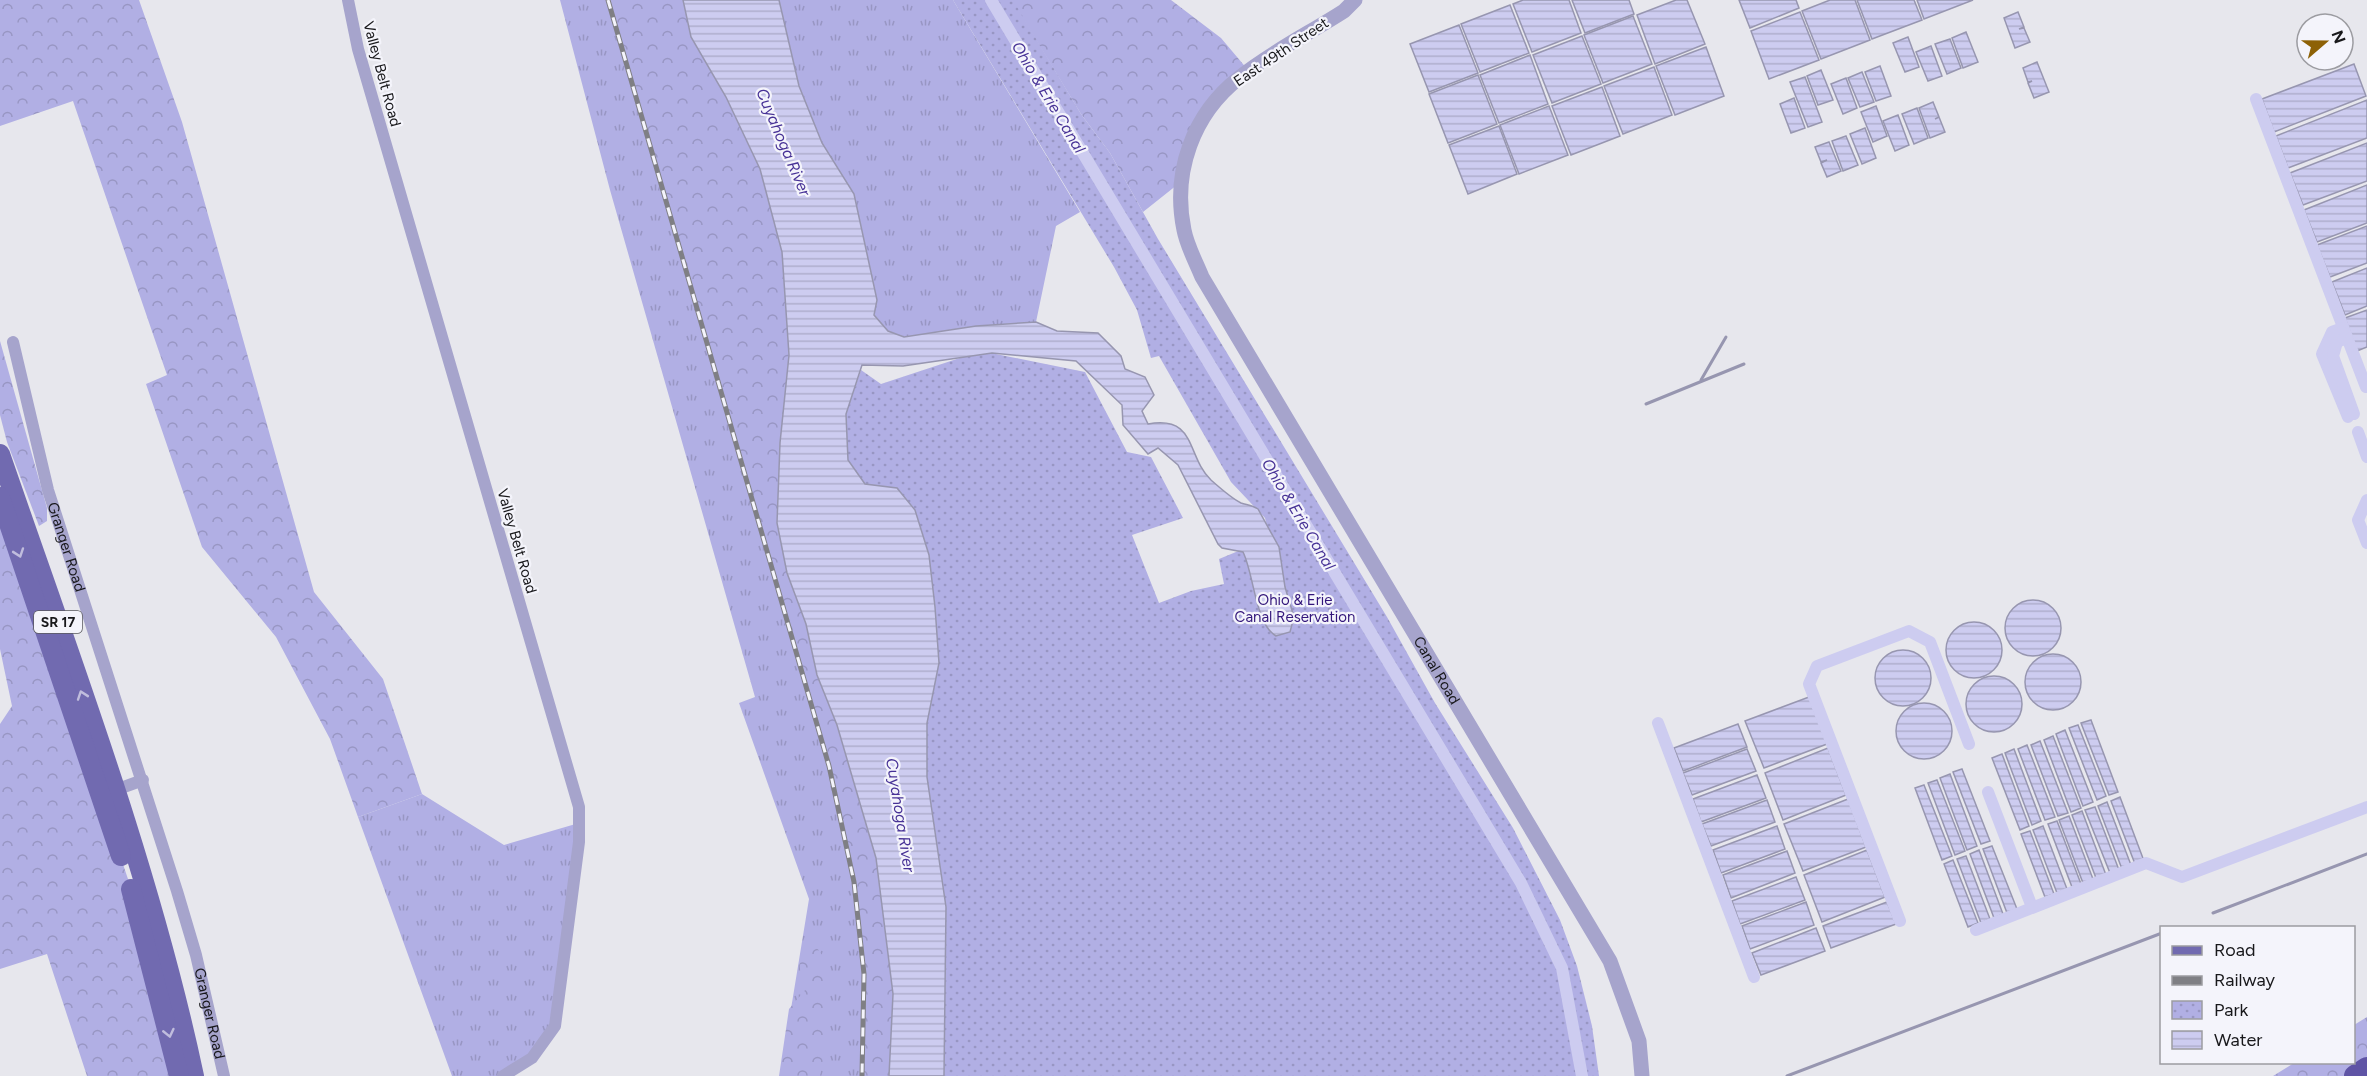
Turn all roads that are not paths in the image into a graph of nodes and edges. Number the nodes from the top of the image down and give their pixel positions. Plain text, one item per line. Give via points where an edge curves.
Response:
1 (348, 0) edge
2 (1355, 0) edge
3 (1202, 277) joint
4 (13, 342) dead end
5 (0, 454) edge
6 (0, 497) edge
7 (143, 780) junction
8 (108, 793) junction
9 (2367, 1068) edge
10 (179, 1076) edge
11 (194, 1076) edge
12 (224, 1076) edge
13 (503, 1076) edge
14 (1642, 1076) edge
15 (2355, 1076) edge

1 - 13 street, Valley Belt Road via 358,50 579,807 579,842 555,1026 532,1058
2 - 3 street, East 49th Street via 1344,11 1238,78 1206,110 1192,137 1183,169 1180,207 1184,232
3 - 14 street, Canal Road via 1610,961 1639,1041
4 - 7 street, Granger Road via 48,490
8 -> 5 main road, Granger Road / SR 17
6 -> 8 main road, Granger Road / SR 17
7 - 8 street
7 - 12 street, Granger Road via 196,955
8 -> 10 main road, Granger Road / SR 17
8 - 11 main road, Granger Road / SR 17 via 162,945
9 - 15 highway

